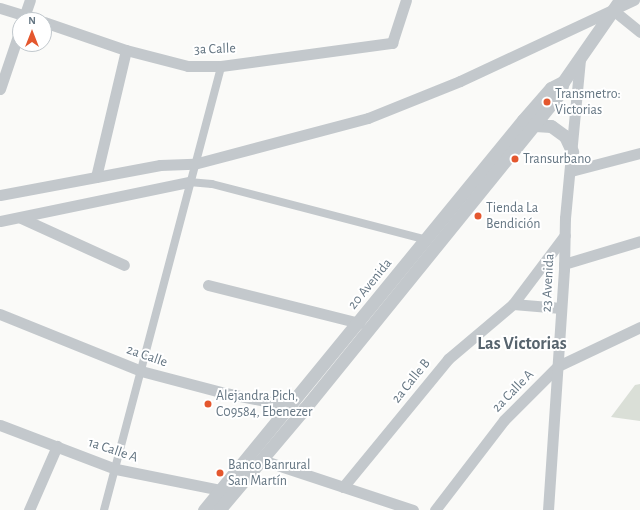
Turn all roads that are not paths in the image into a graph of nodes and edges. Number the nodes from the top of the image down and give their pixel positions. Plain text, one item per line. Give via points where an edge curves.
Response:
1 (30, 0) edge
2 (406, 0) edge
3 (634, 0) edge
4 (616, 5) edge
5 (0, 8) edge
6 (26, 12) edge
7 (12, 13) edge
8 (52, 25) edge
9 (640, 32) edge
10 (126, 50) junction
11 (13, 52) edge
12 (580, 58) junction
13 (221, 66) junction
14 (563, 82) junction
15 (0, 89) edge
16 (535, 125) junction
17 (572, 151) junction
18 (640, 153) edge
19 (194, 164) junction
20 (571, 171) junction
21 (96, 176) junction
22 (189, 182) junction
23 (0, 195) edge
24 (21, 218) junction
25 (0, 221) edge
26 (565, 235) junction
27 (640, 241) edge
28 (432, 242) junction
29 (564, 264) junction
30 (124, 265) dead end
31 (208, 286) dead end
32 (513, 304) junction
33 (562, 308) junction
34 (0, 314) edge
35 (359, 323) junction
36 (640, 327) edge
37 (558, 366) junction
38 (141, 371) junction
39 (290, 406) junction
40 (0, 424) edge
41 (57, 446) junction
42 (262, 460) junction
43 (116, 469) junction
44 (344, 487) junction
45 (220, 490) junction
46 (29, 510) edge
47 (104, 510) edge
48 (204, 510) edge
49 (219, 510) edge
50 (413, 510) edge
51 (435, 510) edge
52 (548, 510) edge

1 - 6 street
2 - 13 street, 3a Calle via 392,43
3 - 4 street
4 - 9 street
4 - 12 street, 20 Avenida
4 - 19 street via 460,81 368,118
5 - 7 street
8 - 10 street, 3a Calle
10 - 13 street, 3a Calle via 188,66
10 - 21 street
11 - 15 street
12 - 14 street, 20 Avenida
12 - 17 street, 23 Avenida
13 - 19 street
14 - 16 street, 20 Avenida via 560,93
14 - 28 street, 20 Avenida via 550,88
16 - 17 street via 551,126 565,136
16 - 28 street, 20 Avenida
17 - 20 street, 23 Avenida
18 - 20 street
19 - 21 street via 160,165
19 - 22 street
20 - 26 street, 23 Avenida
21 - 23 street
22 - 24 street
22 - 28 street via 212,184
22 - 38 street
24 - 25 street
24 - 30 street
26 - 29 street, 23 Avenida
26 - 32 street, 2a Calle B
27 - 29 street
28 - 35 street, 20 Avenida
28 - 42 street, 20 Avenida
29 - 33 street, 23 Avenida
31 - 35 street
32 - 33 street
32 - 44 street, 2a Calle B via 448,359
33 - 37 street, 23 Avenida
34 - 38 street, 2a Calle
35 - 39 street, 20 Avenida
36 - 37 street, 2a Calle A
37 - 51 street, 2a Calle A via 504,420
37 - 52 street, 23 Avenida
38 - 39 street, 2a Calle via 225,393
38 - 43 street
39 - 45 street, 20 Avenida
40 - 41 street, 1a Calle A
41 - 43 street, 1a Calle A
41 - 46 street
42 - 44 street
42 - 49 street, 20 Avenida
43 - 45 street, 1a Calle A
43 - 47 street
44 - 50 street
45 - 48 street, 20 Avenida

